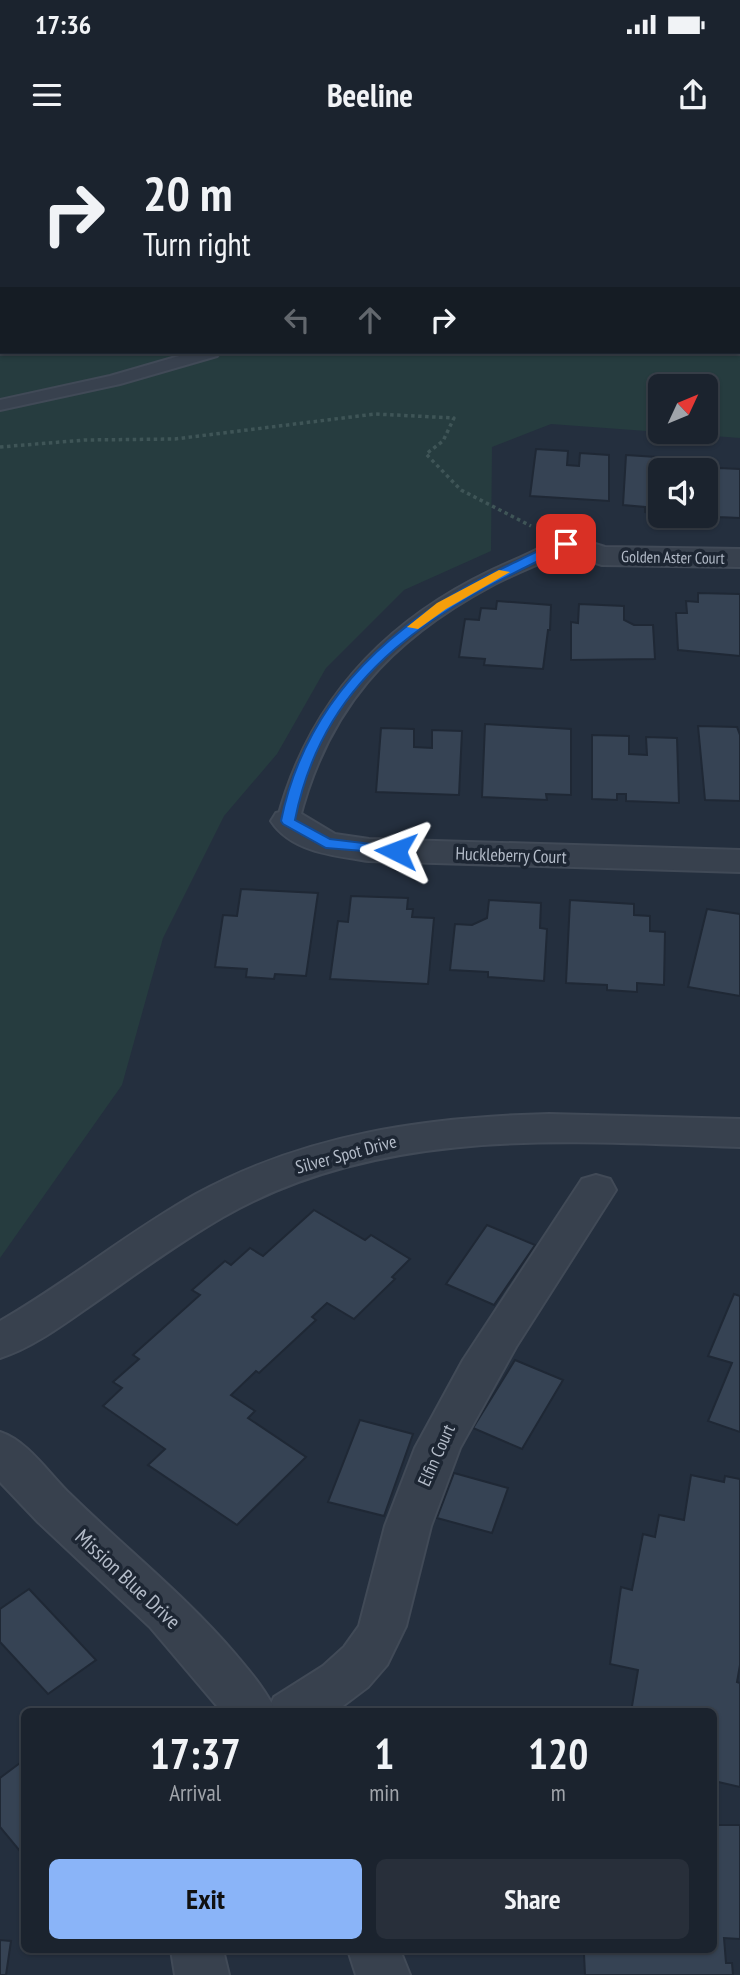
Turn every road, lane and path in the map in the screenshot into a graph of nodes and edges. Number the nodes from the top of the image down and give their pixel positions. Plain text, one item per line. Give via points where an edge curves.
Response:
1 (204, 354) edge
2 (0, 405) edge
3 (0, 447) edge
4 (566, 544) junction
5 (740, 558) edge
6 (288, 821) joint
7 (740, 861) edge
8 (740, 1133) edge
9 (596, 1190) dead end
10 (0, 1341) edge
11 (0, 1450) edge
12 (249, 1708) edge
13 (298, 1708) edge
14 (198, 1953) edge
15 (375, 1953) edge
16 (202, 1975) edge
17 (383, 1975) edge

1 - 2 lane
3 - 4 path via 174,439 375,414 454,418 443,441 426,454 461,490
4 - 5 street, Golden Aster Court via 602,556
4 - 6 lane via 442,606 366,668 311,744
6 - 7 street, Huckleberry Court via 326,844 369,850
8 - 10 street, Silver Spot Drive via 531,1127 456,1130 385,1141 310,1161 243,1188 178,1223 62,1305
9 - 13 street, Elfin Court via 446,1430 420,1489 380,1634 360,1664 333,1689
11 - 12 street, Mission Blue Drive via 34,1492 203,1650
14 - 16 street
15 - 17 street

